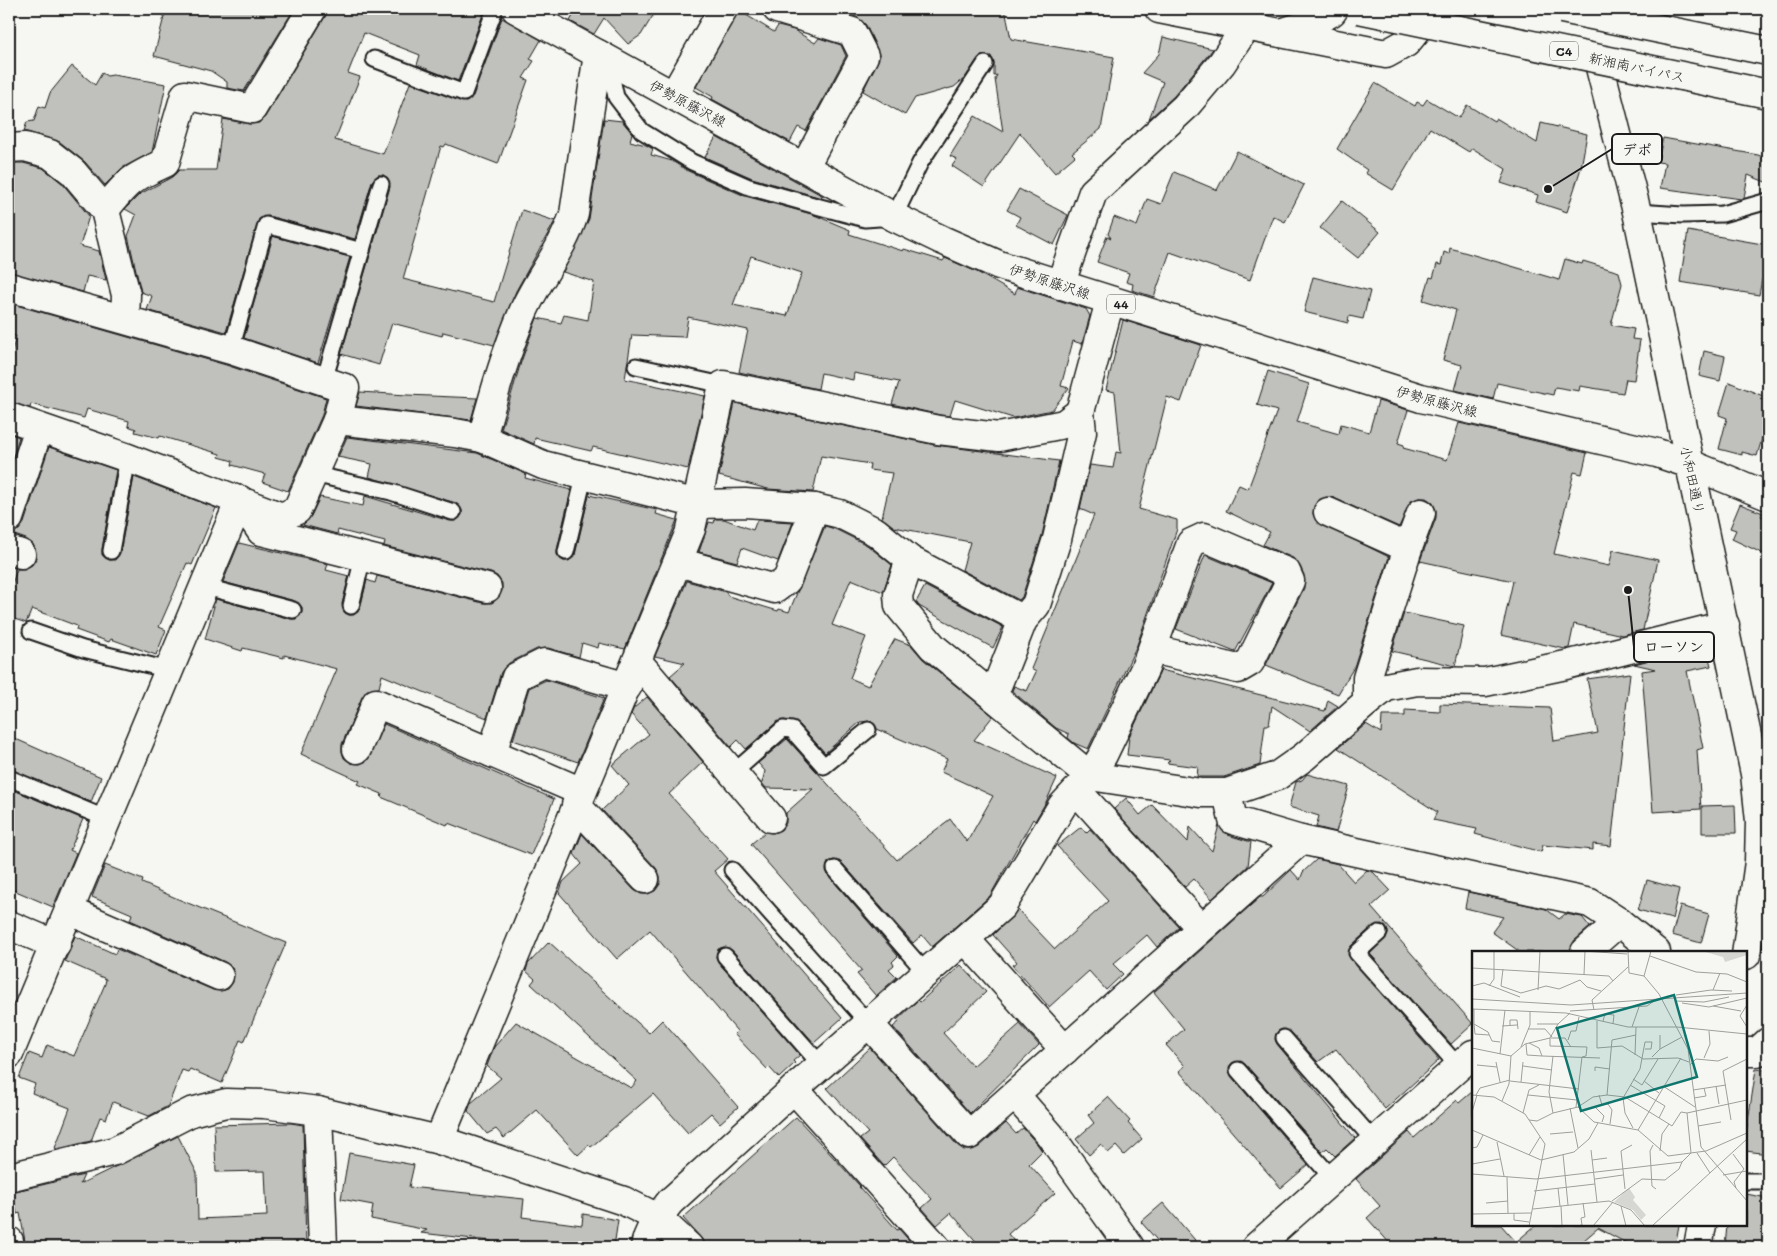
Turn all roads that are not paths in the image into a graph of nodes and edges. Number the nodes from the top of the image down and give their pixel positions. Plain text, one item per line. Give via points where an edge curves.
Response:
1 (312, 9) edge
2 (495, 9) edge
3 (516, 9) edge
4 (723, 9) edge
5 (777, 9) edge
6 (1160, 9) edge
7 (1334, 9) edge
8 (1359, 9) edge
9 (1438, 9) edge
10 (1465, 9) edge
11 (1562, 9) edge
12 (1585, 9) edge
13 (1670, 9) edge
14 (1756, 23) edge
15 (1246, 27) junction
16 (1281, 33) junction
17 (1591, 39) junction
18 (1629, 46) junction
19 (1768, 51) edge
20 (603, 57) junction
21 (374, 59) dead end
22 (985, 64) dead end
23 (1739, 72) junction
24 (1768, 79) edge
25 (1768, 94) edge
26 (674, 95) junction
27 (9, 148) edge
28 (805, 166) junction
29 (381, 184) dead end
30 (1768, 201) edge
31 (105, 210) junction
32 (1637, 212) junction
33 (894, 216) junction
34 (362, 251) junction
35 (1060, 285) junction
36 (9, 287) edge
37 (1110, 301) junction
38 (125, 319) junction
39 (231, 350) junction
40 (636, 366) dead end
41 (324, 381) junction
42 (723, 385) junction
43 (1080, 412) junction
44 (9, 417) edge
45 (337, 420) junction
46 (39, 428) junction
47 (482, 438) junction
48 (128, 458) junction
49 (1690, 464) junction
50 (313, 474) junction
51 (584, 476) junction
52 (1768, 496) edge
53 (240, 500) junction
54 (698, 504) junction
55 (815, 508) junction
56 (453, 512) dead end
57 (1328, 512) dead end
58 (1421, 513) dead end
59 (9, 518) edge
60 (1408, 548) junction
61 (112, 551) dead end
62 (566, 552) dead end
63 (363, 557) junction
64 (910, 560) junction
65 (678, 562) junction
66 (206, 587) junction
67 (487, 588) dead end
68 (351, 606) dead end
69 (293, 610) dead end
70 (1023, 620) junction
71 (1725, 624) junction
72 (31, 631) dead end
73 (1152, 649) junction
74 (637, 661) junction
75 (169, 670) junction
76 (627, 686) junction
77 (993, 696) junction
78 (1367, 702) junction
79 (868, 730) dead end
80 (357, 749) dead end
81 (492, 754) junction
82 (733, 773) junction
83 (9, 778) edge
84 (1083, 784) junction
85 (1227, 793) junction
86 (579, 798) junction
87 (771, 818) dead end
88 (107, 820) junction
89 (1301, 840) junction
90 (835, 869) dead end
91 (732, 870) dead end
92 (645, 879) dead end
93 (70, 912) junction
94 (1619, 922) junction
95 (9, 925) edge
96 (1201, 928) junction
97 (1379, 933) dead end
98 (966, 940) junction
99 (56, 945) junction
100 (1586, 951) edge
101 (1655, 951) edge
102 (1747, 951) edge
103 (726, 956) dead end
104 (927, 974) junction
105 (220, 976) dead end
106 (869, 1024) junction
107 (1284, 1038) dead end
108 (1768, 1042) edge
109 (1065, 1050) junction
110 (1747, 1052) edge
111 (9, 1054) edge
112 (1466, 1061) edge
113 (822, 1065) junction
114 (1238, 1070) dead end
115 (794, 1089) junction
116 (1015, 1094) junction
117 (318, 1111) junction
118 (439, 1140) junction
119 (1375, 1142) junction
120 (9, 1177) edge
121 (1333, 1179) junction
122 (1747, 1181) edge
123 (1768, 1181) edge
124 (658, 1218) junction
125 (1702, 1226) edge
126 (9, 1242) edge
127 (10, 1247) edge
128 (323, 1247) edge
129 (645, 1247) edge
130 (689, 1247) edge
131 (936, 1247) edge
132 (1130, 1247) edge
133 (1258, 1247) edge
134 (1698, 1247) edge

1 - 31 main road via 252,108 185,94 165,163 135,176
2 - 21 lane via 464,93
3 - 20 main road, 伊勢原藤沢線 / 44
4 - 26 main road
5 - 28 main road via 852,32 864,56
6 - 15 main road
7 - 16 main road via 1311,23
8 - 25 main road, 新湘南バイパス / C4, bridge
9 - 16 main road via 1406,43 1386,54
10 - 17 main road
11 - 19 main road, bridge
12 - 17 main road, 小和田通り
13 - 14 lane
14 - 18 main road via 1686,50
14 - 23 main road via 1734,35 1728,47 1727,56
15 - 16 main road
15 - 35 main road via 1222,63 1185,107 1093,192
17 - 18 main road
17 - 32 main road, 小和田通り
18 - 23 main road
20 - 26 main road, 伊勢原藤沢線 / 44
20 - 33 lane via 616,97 642,131 692,162 749,187 820,207 865,219
20 - 47 main road via 574,214 568,232 525,308 500,370
22 - 33 lane via 920,163
23 - 24 main road
26 - 28 main road, 伊勢原藤沢線 / 44
27 - 31 main road via 25,147 50,154 73,172
28 - 33 main road, 伊勢原藤沢線 / 44
29 - 34 lane
30 - 32 lane via 1722,214
31 - 38 main road via 126,295
32 - 49 main road, 小和田通り
33 - 35 main road, 伊勢原藤沢線 / 44 via 999,265
34 - 39 lane via 266,225
34 - 41 lane
35 - 37 main road, 伊勢原藤沢線 / 44
36 - 38 main road
37 - 43 main road
37 - 49 main road, 伊勢原藤沢線 / 44 via 1421,398 1657,453
38 - 39 main road
39 - 41 main road
40 - 42 lane
41 - 45 main road via 346,388
42 - 43 main road via 938,430 999,437 1064,424
42 - 54 main road
43 - 70 main road via 1082,432 1057,539 1036,605
44 - 46 main road
45 - 47 main road
45 - 50 main road
46 - 48 main road
46 - 59 main road
47 - 51 main road via 543,465
48 - 53 main road
48 - 61 lane
49 - 52 main road, 伊勢原藤沢線 / 44
49 - 71 main road, 小和田通り
50 - 53 main road via 297,510 282,517
50 - 56 lane via 391,492
51 - 54 main road
51 - 62 lane
53 - 63 main road via 261,531
53 - 66 main road
54 - 55 main road via 746,503
54 - 65 main road
55 - 64 main road via 840,514 876,532
55 - 65 main road via 787,580 775,589
57 - 60 main road
58 - 60 main road
60 - 78 main road via 1368,678
63 - 67 main road
63 - 68 lane
64 - 70 main road
64 - 77 main road via 898,594 899,606 933,647
65 - 74 main road
66 - 69 lane
66 - 75 main road
70 - 77 main road
71 - 78 main road via 1566,665 1484,682 1417,680 1386,687
71 - 102 main road, 小和田通り via 1756,774 1760,820 1758,872
72 - 75 lane via 83,649
73 - 73 main road via 1238,669 1250,662 1290,581 1286,572 1204,537 1191,542
73 - 84 main road via 1103,755
74 - 76 main road
74 - 82 main road
75 - 88 main road
76 - 81 main road via 544,663 516,678
76 - 86 main road
77 - 84 main road
78 - 85 main road via 1277,776
79 - 82 lane via 824,766 792,730 783,729
80 - 81 main road via 376,704
81 - 86 main road
82 - 87 main road
83 - 88 lane
84 - 85 main road
84 - 96 main road
84 - 98 main road via 1062,806 1002,906
85 - 89 main road via 1233,820
86 - 92 main road
86 - 118 main road
88 - 93 main road
89 - 94 main road via 1590,903
89 - 96 main road
90 - 104 lane
91 - 106 lane
93 - 99 main road
93 - 105 main road
94 - 100 main road
94 - 101 main road
95 - 99 main road
96 - 109 main road
97 - 112 lane via 1357,953
98 - 104 main road
98 - 109 main road
99 - 111 main road
103 - 113 lane
104 - 106 main road
106 - 113 main road
106 - 116 main road via 969,1135
107 - 119 lane
108 - 110 main road via 1757,1052
109 - 116 main road
112 - 119 main road
113 - 115 main road
114 - 121 lane
115 - 124 main road via 670,1202
115 - 131 main road
116 - 132 main road via 1050,1134
117 - 118 main road
117 - 120 main road via 264,1104 226,1104 191,1112 115,1151
117 - 128 main road
118 - 124 main road via 624,1201
119 - 121 main road
121 - 133 main road
122 - 123 lane
124 - 129 main road
124 - 130 main road
125 - 134 main road
126 - 127 main road

